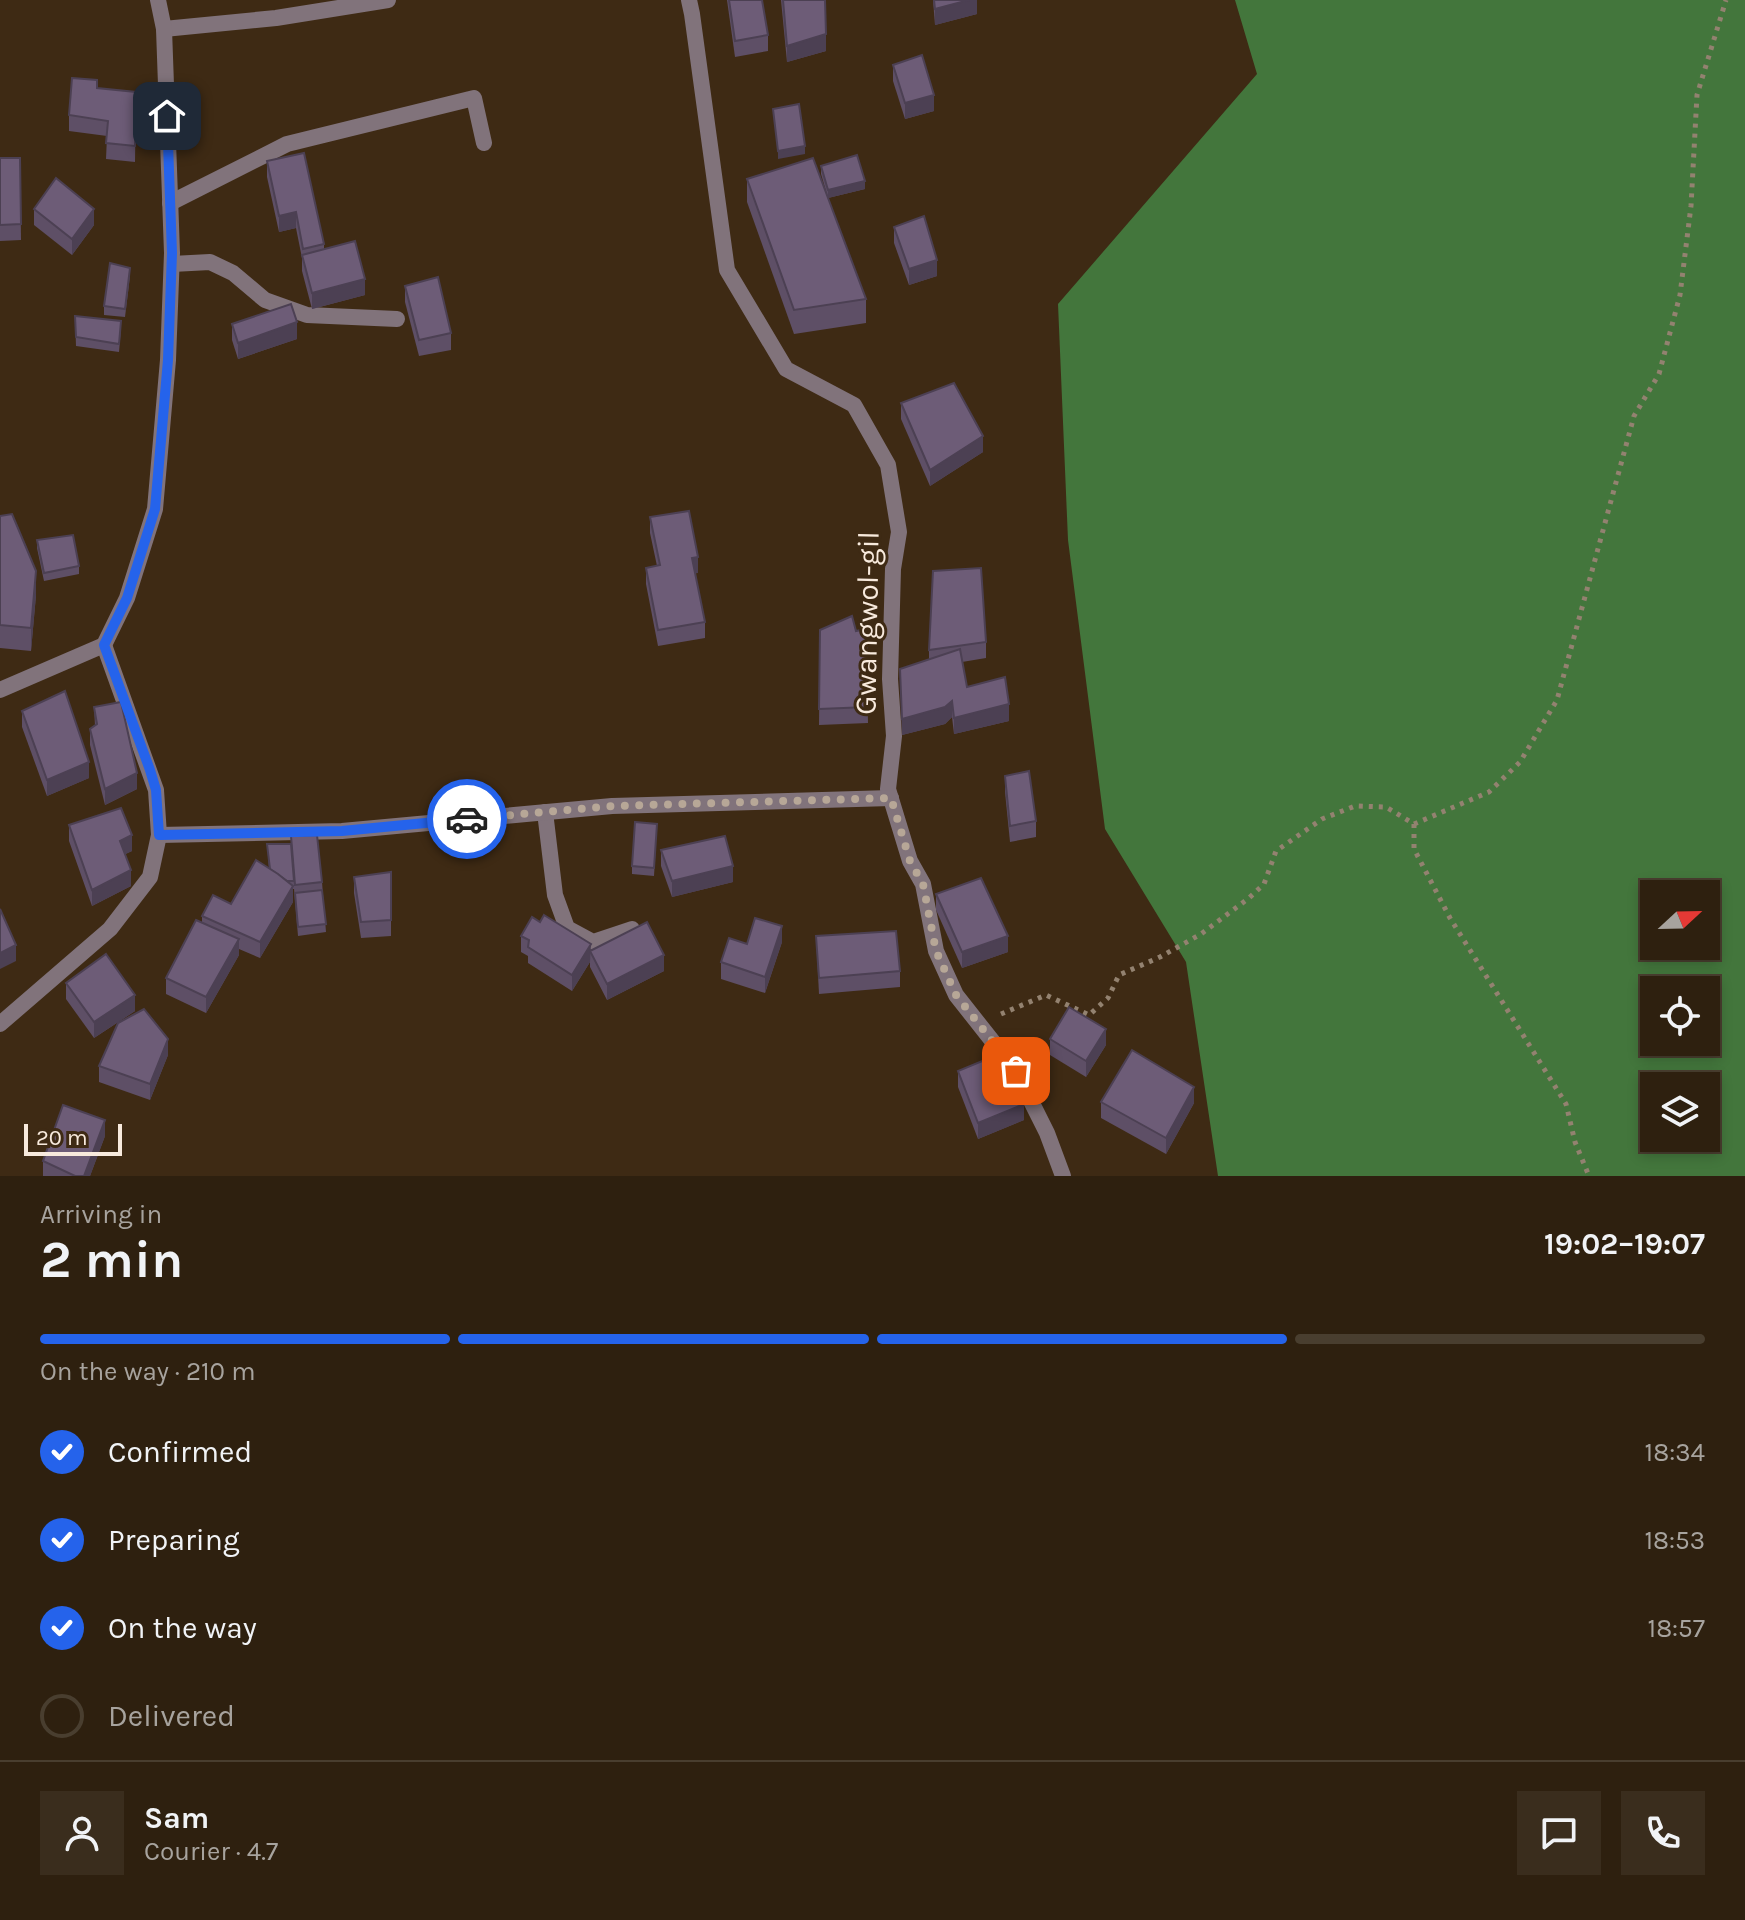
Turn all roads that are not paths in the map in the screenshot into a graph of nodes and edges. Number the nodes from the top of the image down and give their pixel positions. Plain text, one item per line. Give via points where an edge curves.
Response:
1 (158, 0) edge
2 (388, 0) edge
3 (689, 0) edge
4 (164, 29) junction
5 (484, 143) dead end
6 (170, 203) junction
7 (172, 264) junction
8 (397, 319) dead end
9 (104, 645) junction
10 (0, 690) edge
11 (891, 798) junction
12 (545, 812) junction
13 (159, 835) junction
14 (632, 929) edge
15 (0, 1024) edge
16 (1063, 1176) edge

1 - 4 street
2 - 4 street
3 - 11 street, Gwangwol-gil via 727,270 786,369 854,405 888,465 899,532 890,679
4 - 6 street
5 - 6 street via 474,98 287,144
6 - 7 street
7 - 8 street via 210,262 233,273 265,300 307,315
7 - 9 street via 155,509 127,598
9 - 10 street
9 - 13 street via 156,790
11 - 12 street
11 - 16 street, Gwangwol-gil via 910,861 923,884 936,951 956,995 1016,1071
12 - 13 street via 342,831
12 - 14 street via 555,895 567,928 593,942
13 - 15 street via 150,877 110,929

